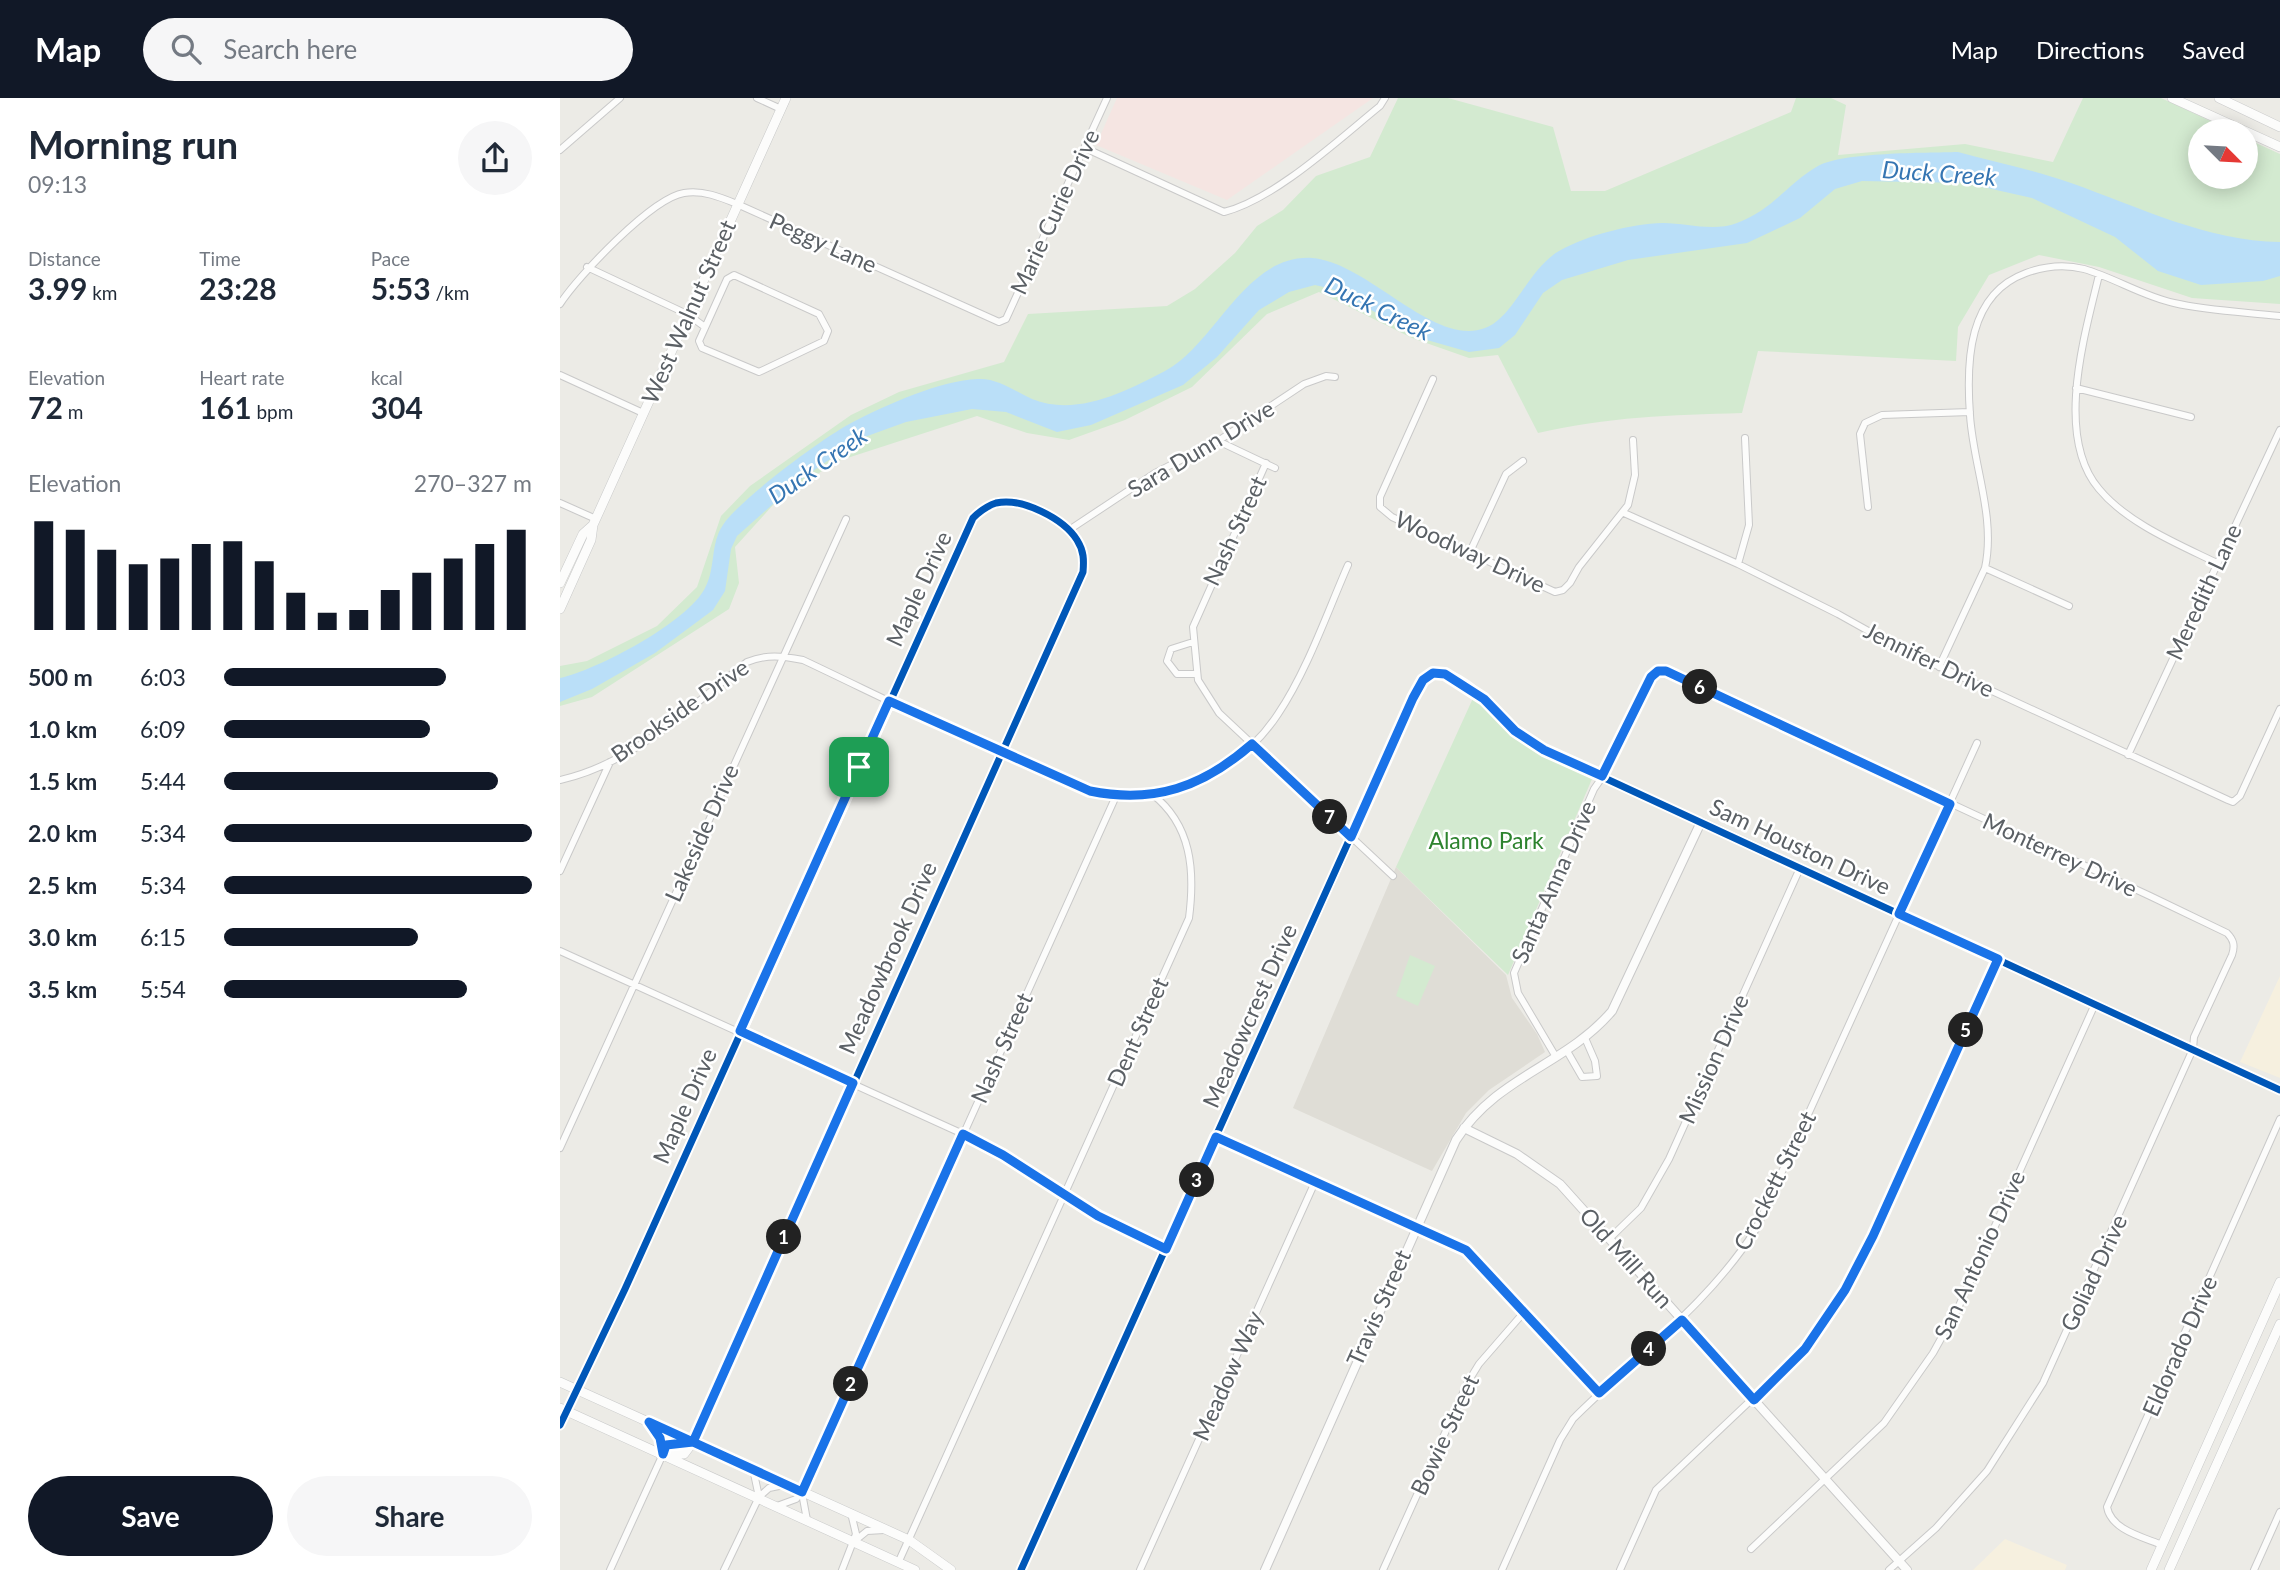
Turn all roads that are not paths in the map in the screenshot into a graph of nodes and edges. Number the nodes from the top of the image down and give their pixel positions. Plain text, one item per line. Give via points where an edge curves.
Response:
1 (620, 98) edge
2 (757, 98) edge
3 (786, 98) edge
4 (1107, 98) edge
5 (1385, 98) edge
6 (2172, 98) edge
7 (2219, 98) edge
8 (781, 109) junction
9 (2280, 127) edge
10 (2280, 147) edge
11 (1085, 148) junction
12 (560, 150) edge
13 (737, 204) junction
14 (587, 267) junction
15 (2099, 275) junction
16 (560, 304) edge
17 (687, 314) junction
18 (2280, 316) edge
19 (999, 321) joint
20 (705, 327) junction
21 (560, 374) edge
22 (1335, 377) dead end
23 (1433, 379) dead end
24 (2076, 388) junction
25 (1970, 412) junction
26 (643, 413) junction
27 (2191, 417) dead end
28 (2280, 430) edge
29 (1745, 438) dead end
30 (1633, 440) dead end
31 (1218, 441) junction
32 (1523, 461) dead end
33 (1266, 463) junction
34 (1275, 468) dead end
35 (560, 503) edge
36 (1868, 507) dead end
37 (1624, 513) junction
38 (846, 519) dead end
39 (594, 522) junction
40 (1069, 530) junction
41 (1469, 554) junction
42 (2217, 563) junction
43 (1738, 564) junction
44 (1348, 565) dead end
45 (1985, 568) junction
46 (560, 583) edge
47 (2069, 606) dead end
48 (560, 609) edge
49 (1193, 642) junction
50 (782, 655) junction
51 (1939, 667) junction
52 (1658, 671) joint
53 (1433, 673) joint
54 (1197, 674) junction
55 (889, 701) junction
56 (2280, 711) edge
57 (1977, 743) dead end
58 (1252, 744) junction
59 (1001, 753) junction
60 (2128, 755) junction
61 (610, 762) junction
62 (1602, 776) junction
63 (560, 780) edge
64 (1152, 794) junction
65 (1116, 796) junction
66 (1950, 804) junction
67 (1701, 822) junction
68 (1351, 837) junction
69 (1800, 868) junction
70 (560, 871) edge
71 (1393, 876) dead end
72 (1899, 914) junction
73 (2232, 939) joint
74 (560, 951) edge
75 (1998, 959) junction
76 (634, 984) junction
77 (2095, 1004) junction
78 (740, 1031) junction
79 (1585, 1038) junction
80 (2193, 1049) junction
81 (1567, 1051) junction
82 (1556, 1057) junction
83 (853, 1083) junction
84 (2280, 1090) edge
85 (2280, 1119) edge
86 (1464, 1128) junction
87 (963, 1134) junction
88 (1216, 1137) junction
89 (560, 1148) edge
90 (1315, 1182) junction
91 (1066, 1196) junction
92 (1415, 1227) junction
93 (1609, 1239) junction
94 (1166, 1249) junction
95 (2280, 1282) edge
96 (1525, 1311) junction
97 (1682, 1320) junction
98 (2280, 1324) edge
99 (560, 1382) edge
100 (579, 1390) junction
101 (1599, 1393) junction
102 (1754, 1400) junction
103 (563, 1410) edge
104 (649, 1422) junction
105 (560, 1425) edge
106 (693, 1442) junction
107 (663, 1454) junction
108 (753, 1469) junction
109 (705, 1472) junction
110 (1826, 1481) junction
111 (786, 1484) junction
112 (802, 1492) junction
113 (759, 1497) junction
114 (777, 1506) junction
115 (2280, 1512) edge
116 (851, 1513) junction
117 (807, 1520) junction
118 (887, 1530) junction
119 (909, 1540) junction
120 (854, 1541) junction
121 (2162, 1545) junction
122 (1751, 1549) dead end
123 (899, 1561) junction
124 (1899, 1561) junction
125 (610, 1570) edge
126 (724, 1570) edge
127 (842, 1570) edge
128 (915, 1570) edge
129 (951, 1570) edge
130 (1020, 1570) edge
131 (1140, 1570) edge
132 (1265, 1570) edge
133 (1383, 1570) edge
134 (1502, 1570) edge
135 (1620, 1570) edge
136 (1889, 1570) edge
137 (1907, 1570) edge
138 (2152, 1570) edge
139 (2169, 1570) edge
140 (2254, 1570) edge

1 - 12 street
2 - 8 street
3 - 8 main road, West Walnut Street
4 - 11 street, Marie Curie Drive
5 - 11 street via 1322,153 1250,203 1224,212
6 - 10 main road
7 - 9 main road
8 - 13 main road, West Walnut Street
11 - 19 street, Marie Curie Drive via 1006,320
13 - 14 street, Peggy Lane via 715,195 681,193
13 - 17 main road, West Walnut Street
13 - 19 street, Peggy Lane
14 - 16 street, Peggy Lane
14 - 17 street
15 - 18 street via 2173,303
15 - 24 street
15 - 25 street via 2070,267 2045,267 2020,275 1991,295 1975,329
17 - 20 street
17 - 26 main road, West Walnut Street
20 - 20 street, West Walnut Street via 699,341 702,348 759,372 824,341 828,331 819,314 733,275
21 - 26 street
22 - 31 street, Sara Dunn Drive via 1304,384
23 - 41 street, Woodway Drive via 1380,497 1380,507
24 - 27 street
24 - 42 street via 2078,433 2087,471 2098,489 2170,540
25 - 36 street via 1882,415 1865,423 1860,434
25 - 45 street via 1989,534
26 - 39 main road, West Walnut Street
28 - 42 street, Meredith Lane
29 - 43 street via 1748,525
30 - 37 street via 1635,475
31 - 33 street
31 - 40 street, Sara Dunn Drive via 1155,473
32 - 41 street via 1506,474
33 - 34 street
33 - 49 street, Nash Street via 1212,579 1193,628
35 - 39 street
37 - 41 street, Woodway Drive via 1563,590 1555,592
37 - 43 street, Jennifer Drive
38 - 50 street, Lakeside Drive
39 - 46 main road, West Walnut Street via 583,534
39 - 48 main road, West Walnut Street via 591,540
40 - 55 street, Maple Drive via 1027,506 1010,502 984,508 973,518
40 - 59 street, Meadowbrook Drive via 1084,557 1083,572
42 - 60 street, Meredith Lane
43 - 51 street, Jennifer Drive
44 - 58 street via 1288,699
45 - 47 street
45 - 51 street
49 - 54 street, Nash Street
49 - 54 street via 1171,649 1167,662 1177,674
50 - 55 street, Brookside Drive via 803,660
50 - 61 street, Brookside Drive via 747,662 675,721
50 - 76 street, Lakeside Drive
51 - 60 street, Jennifer Drive
52 - 62 street, Santa Anna Drive
52 - 66 street, Monterrey Drive
53 - 62 street, Sam Houston Drive via 1445,674 1484,699 1515,731 1544,750
53 - 68 street, Meadowcrest Drive via 1413,698
54 - 58 street, Nash Street via 1219,713
55 - 59 street, Brookside Drive
55 - 78 street, Maple Drive
56 - 60 street, Jennifer Drive via 2235,800
57 - 66 street, Crockett Street
58 - 64 street via 1214,775
58 - 68 street
59 - 65 street, Brookside Drive via 1090,791
59 - 83 street, Meadowbrook Drive
61 - 63 street, Brookside Drive
61 - 70 street
62 - 67 street, Sam Houston Drive
62 - 82 street, Santa Anna Drive via 1514,973 1518,993
64 - 65 street, Brookside Drive
64 - 91 street, Dent Street via 1168,807 1188,848 1193,881 1189,918
65 - 87 street, Nash Street
66 - 72 street, Crockett Street
66 - 73 street, Monterrey Drive
67 - 69 street, Sam Houston Drive
67 - 79 street, Travis Street via 1627,985 1612,1012
68 - 71 street
68 - 88 street, Meadowcrest Drive
69 - 72 street, Sam Houston Drive
69 - 93 street, Mission Drive via 1669,1159 1641,1208
72 - 75 street, Sam Houston Drive
72 - 97 street, Crockett Street via 1756,1229 1741,1253
73 - 80 street, Goliad Drive via 2232,955 2194,1037
74 - 76 street
75 - 77 street, Sam Houston Drive
75 - 102 street via 1845,1290 1805,1349
76 - 78 street
76 - 89 street, Lakeside Drive
77 - 80 street, Sam Houston Drive
77 - 110 street, San Antonio Drive via 1958,1308 1933,1353 1884,1423
78 - 83 street
78 - 100 street, Maple Drive
79 - 81 street, Travis Street
79 - 81 street via 1597,1076 1582,1077
80 - 84 street, Sam Houston Drive
80 - 124 street, Goliad Drive via 2043,1383 1987,1471
81 - 82 street, Travis Street
82 - 86 street, Travis Street via 1487,1102
83 - 87 street
83 - 106 street, Meadowbrook Drive
85 - 121 street, Eldorado Drive via 2107,1507 2116,1525
86 - 92 street, Travis Street
86 - 93 street, Old Mill Run via 1560,1184
87 - 91 street
87 - 112 street, Nash Street
88 - 90 street
88 - 94 street, Meadowcrest Drive
90 - 92 street
90 - 131 street, Meadow Way
91 - 94 street
91 - 119 street, Dent Street
92 - 96 street via 1466,1250
92 - 132 street, Travis Street
93 - 97 street, Old Mill Run
94 - 130 street, Meadowcrest Drive
95 - 121 main road
96 - 101 street
96 - 133 street, Bowie Street via 1468,1382
97 - 101 street, Crockett Street
97 - 102 street, Old Mill Run
98 - 139 main road
99 - 100 main road
100 - 103 street, Maple Drive
100 - 104 main road
101 - 134 street, Crockett Street via 1560,1440
102 - 110 street, Old Mill Run
102 - 135 street via 1657,1490
103 - 105 street, Maple Drive
103 - 107 main road
104 - 106 main road
104 - 107 main road via 660,1438
106 - 107 main road via 666,1445
106 - 108 main road
106 - 109 main road via 693,1457
107 - 109 main road
107 - 125 street
108 - 111 main road
108 - 113 street
109 - 113 main road
110 - 122 street, San Antonio Drive
110 - 124 street, Old Mill Run
111 - 112 main road
111 - 113 street via 769,1488
112 - 114 street
112 - 116 main road
112 - 117 street
113 - 114 main road
113 - 126 street
114 - 117 main road
115 - 140 street
116 - 118 main road
116 - 120 street
117 - 120 main road
118 - 119 main road
118 - 120 street via 867,1531
119 - 123 street, Dent Street
119 - 129 main road
120 - 123 main road
120 - 127 street
121 - 138 main road
123 - 128 main road
124 - 136 street, Goliad Drive
124 - 137 street, Old Mill Run

